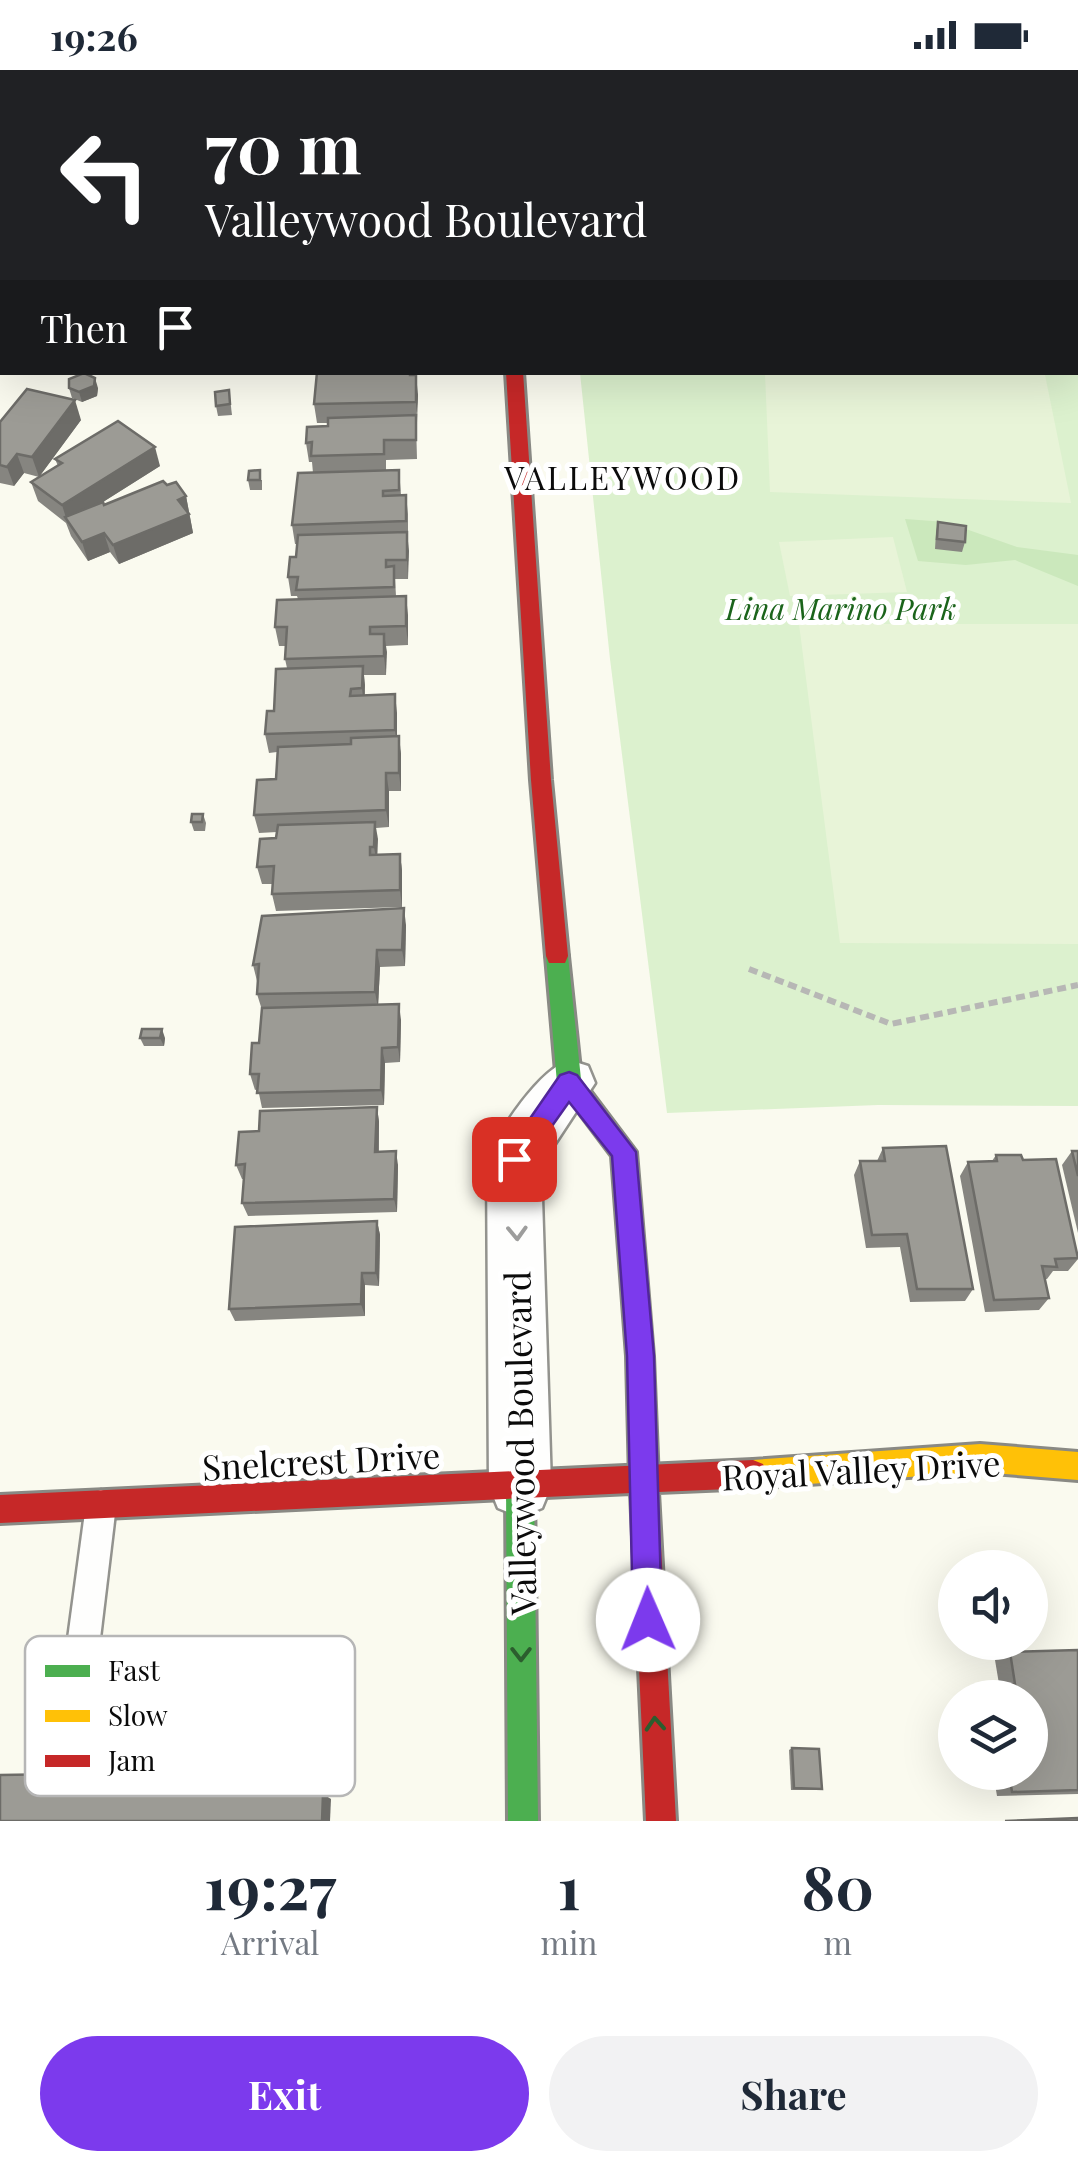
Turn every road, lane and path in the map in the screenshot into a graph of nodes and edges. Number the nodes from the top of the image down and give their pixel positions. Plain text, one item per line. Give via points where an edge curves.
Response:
1 (514, 375) edge
2 (750, 968) dead end
3 (1078, 985) edge
4 (569, 1083) junction
5 (1078, 1466) edge
6 (644, 1480) junction
7 (520, 1486) junction
8 (101, 1504) junction
9 (0, 1508) edge
10 (84, 1636) edge
11 (523, 1821) edge
12 (661, 1821) edge

1 - 4 street
2 - 3 path via 891,1024
4 - 6 street via 624,1152
4 -> 7 street, Valleywood Boulevard via 514,1159
5 - 6 street, Royal Valley Drive via 980,1458
6 - 7 street, Snelcrest Drive
12 -> 6 street
7 - 8 street, Snelcrest Drive
7 -> 11 street, Valleywood Boulevard
8 - 9 street, Snelcrest Drive
8 - 10 lane

